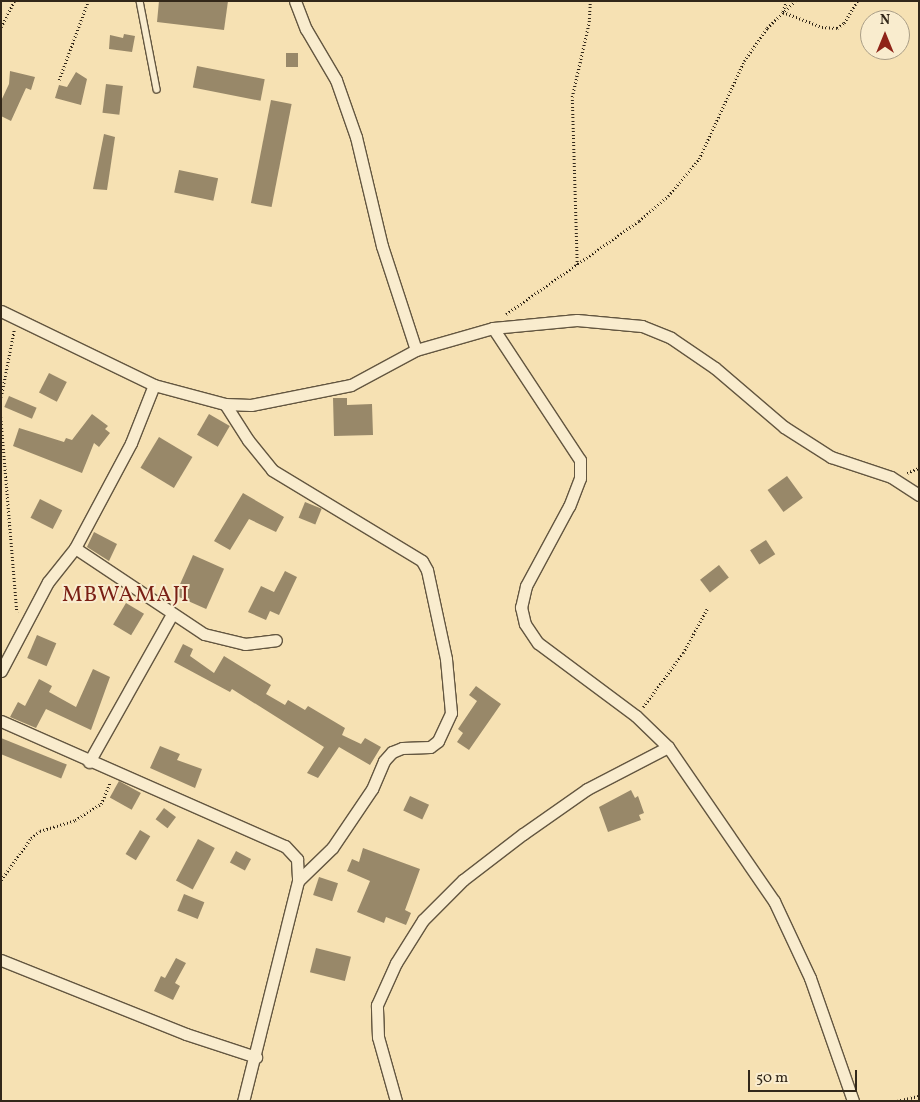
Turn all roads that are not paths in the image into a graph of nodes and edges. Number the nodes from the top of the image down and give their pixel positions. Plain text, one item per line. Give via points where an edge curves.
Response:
1 (140, 1) edge
2 (295, 1) edge
3 (157, 89) dead end
4 (1, 311) edge
5 (493, 328) junction
6 (416, 350) junction
7 (154, 385) junction
8 (226, 404) junction
9 (919, 495) edge
10 (75, 548) junction
11 (172, 614) junction
12 (276, 640) dead end
13 (1, 671) edge
14 (1, 720) edge
15 (668, 747) junction
16 (89, 762) junction
17 (298, 881) junction
18 (1, 960) edge
19 (256, 1057) junction
20 (243, 1101) edge
21 (396, 1101) edge
22 (853, 1101) edge

1 - 3 lane
2 - 6 street via 306,29 336,80 356,137 382,246
4 - 7 street
5 - 6 street
5 - 9 street via 577,320 642,326 671,338 715,368 784,427 831,457 891,477
5 - 15 street via 580,460 580,478 569,506 526,586 521,607 525,624 538,643 636,716
6 - 8 street via 351,385 251,405
7 - 8 street
7 - 10 street via 131,443
8 - 17 street via 248,440 272,470 422,561 428,570 446,659 451,713 438,741 430,747 402,748 392,752 384,761 372,789 332,848
10 - 11 street
10 - 13 street via 48,582
11 - 12 street via 204,634 226,642 245,644
11 - 16 street
14 - 16 street
15 - 21 street via 587,789 523,834 463,880 423,920 396,963 377,1005 378,1037
15 - 22 street via 774,901 810,978
16 - 17 street via 115,770 285,846 297,860
17 - 19 street
18 - 19 street via 186,1034
19 - 20 street

